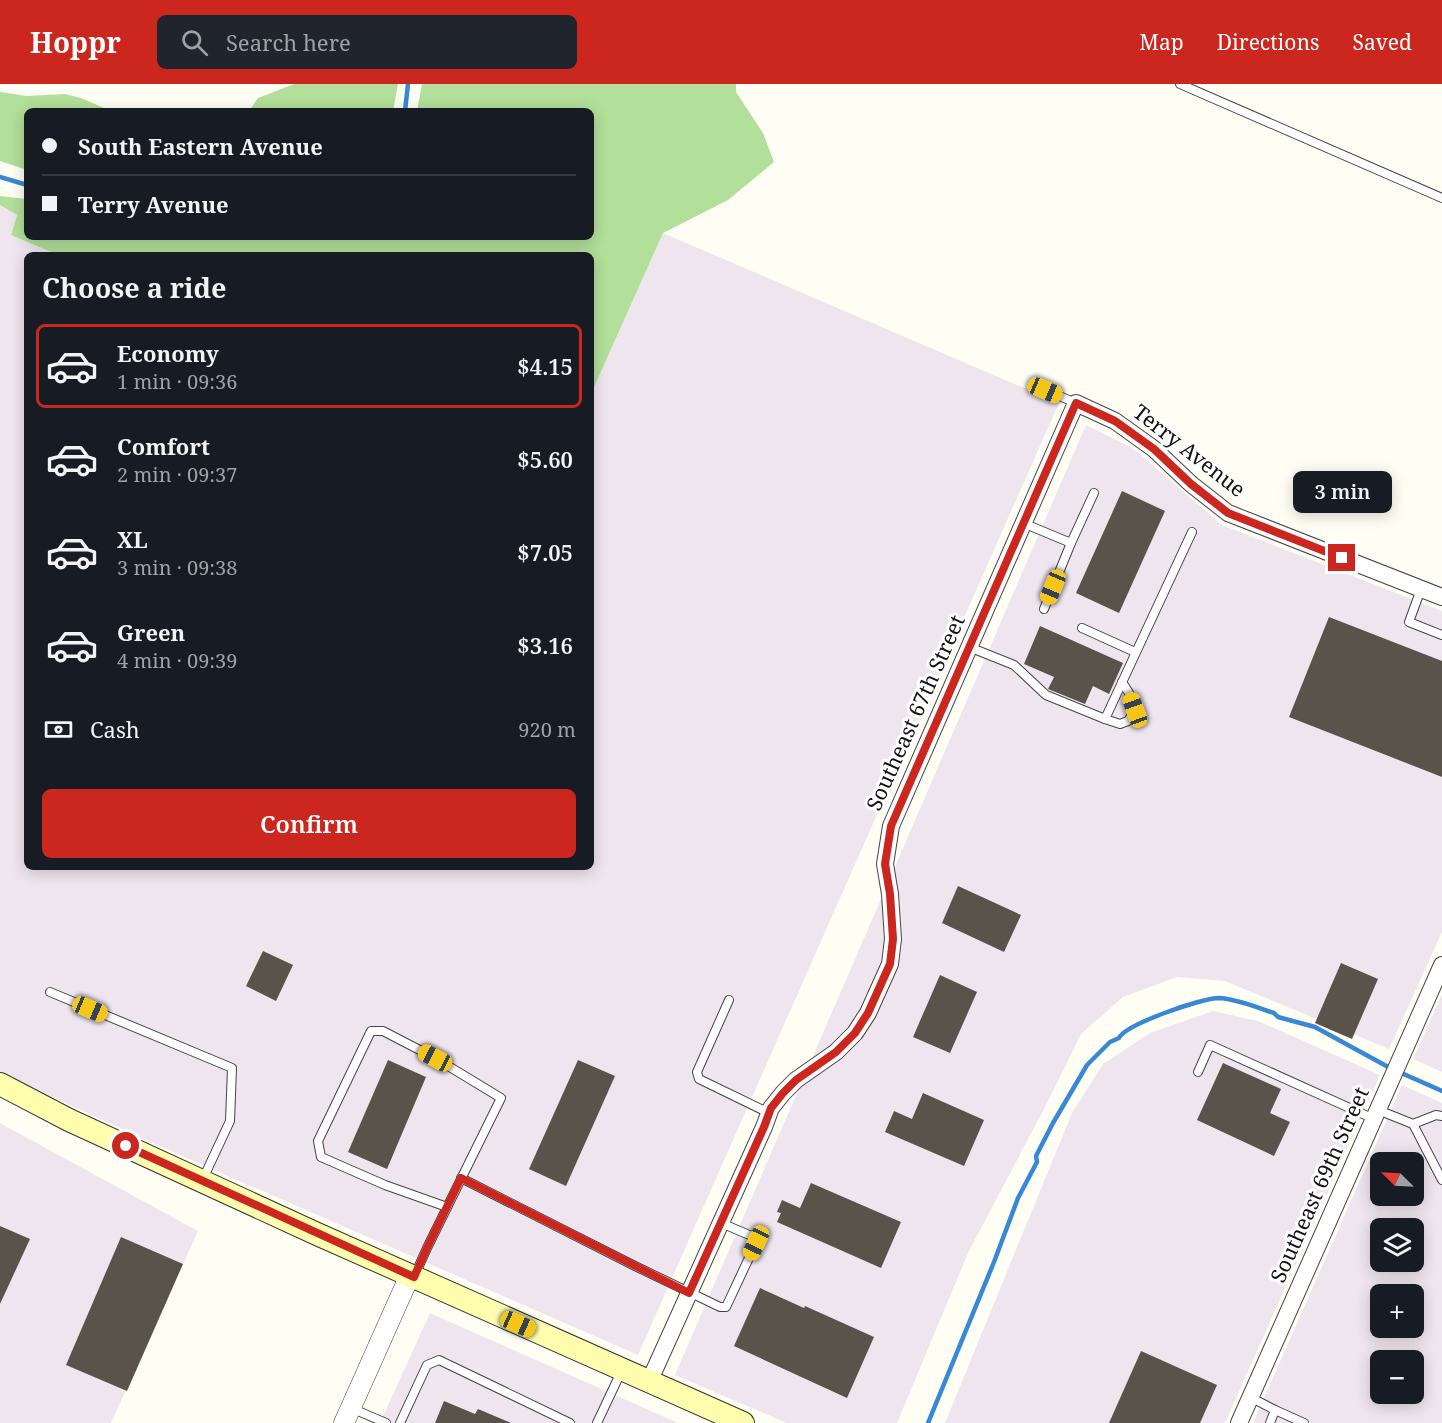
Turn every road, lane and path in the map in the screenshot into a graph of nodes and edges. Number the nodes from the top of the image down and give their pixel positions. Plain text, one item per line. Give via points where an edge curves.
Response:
1 (1180, 84) edge
2 (1442, 198) edge
3 (1045, 390) dead end
4 (1076, 403) junction
5 (1094, 493) dead end
6 (1023, 523) junction
7 (1192, 532) dead end
8 (1071, 543) junction
9 (1420, 589) junction
10 (1442, 597) edge
11 (1044, 609) dead end
12 (1082, 628) dead end
13 (1442, 635) edge
14 (969, 647) junction
15 (1136, 652) junction
16 (1122, 682) junction
17 (1105, 719) junction
18 (1442, 965) edge
19 (50, 992) dead end
20 (729, 1000) dead end
21 (1198, 1072) dead end
22 (0, 1084) edge
23 (769, 1113) junction
24 (1376, 1114) junction
25 (1442, 1116) edge
26 (1413, 1124) junction
27 (461, 1178) junction
28 (1442, 1180) edge
29 (202, 1181) junction
30 (447, 1207) junction
31 (721, 1223) junction
32 (412, 1276) junction
33 (689, 1293) junction
34 (622, 1370) junction
35 (649, 1382) junction
36 (1250, 1397) junction
37 (1275, 1410) junction
38 (347, 1415) edge
39 (386, 1423) edge
40 (400, 1423) edge
41 (570, 1423) edge
42 (597, 1423) edge
43 (743, 1423) edge
44 (1239, 1423) edge
45 (1270, 1423) edge
46 (1304, 1423) edge

1 - 2 lane
3 - 4 lane
4 - 6 street, Southeast 67th Street
4 - 9 street, Terry Avenue via 1123,426 1228,513
5 - 8 lane
6 - 8 lane
6 - 14 street, Southeast 67th Street
7 - 15 lane
8 - 11 lane
9 - 10 street, Terry Avenue
9 - 13 lane via 1408,622
12 - 15 lane
14 - 17 lane via 1014,665 1046,694
14 - 23 street, Southeast 67th Street via 891,826 885,864 893,939 890,964 855,1033 836,1052 796,1080
15 - 16 lane
16 - 17 lane
16 - 17 lane via 1135,710 1128,721 1120,724
18 - 24 street, Southeast 69th Street
19 - 29 lane via 232,1068 230,1121
20 - 23 lane via 697,1072 699,1079
21 - 24 lane via 1210,1045
22 - 29 main road
23 - 31 street, Southeast 67th Street
24 - 26 lane
24 - 36 street, Southeast 69th Street
25 - 26 lane
26 - 28 lane
27 - 30 lane
27 - 30 lane via 501,1098 383,1031 371,1031 318,1141 321,1157
27 - 33 lane
29 - 32 main road
30 - 32 lane
31 - 33 street, Southeast 67th Street
31 - 33 lane via 754,1237 756,1243 726,1307
32 - 34 main road
32 - 38 street
33 - 35 street, Southeast 67th Street
34 - 35 main road
34 - 42 lane
35 - 43 main road
36 - 37 lane
36 - 44 street, Southeast 69th Street
37 - 45 lane
37 - 46 lane
38 - 39 lane
40 - 41 lane via 427,1365 439,1360

